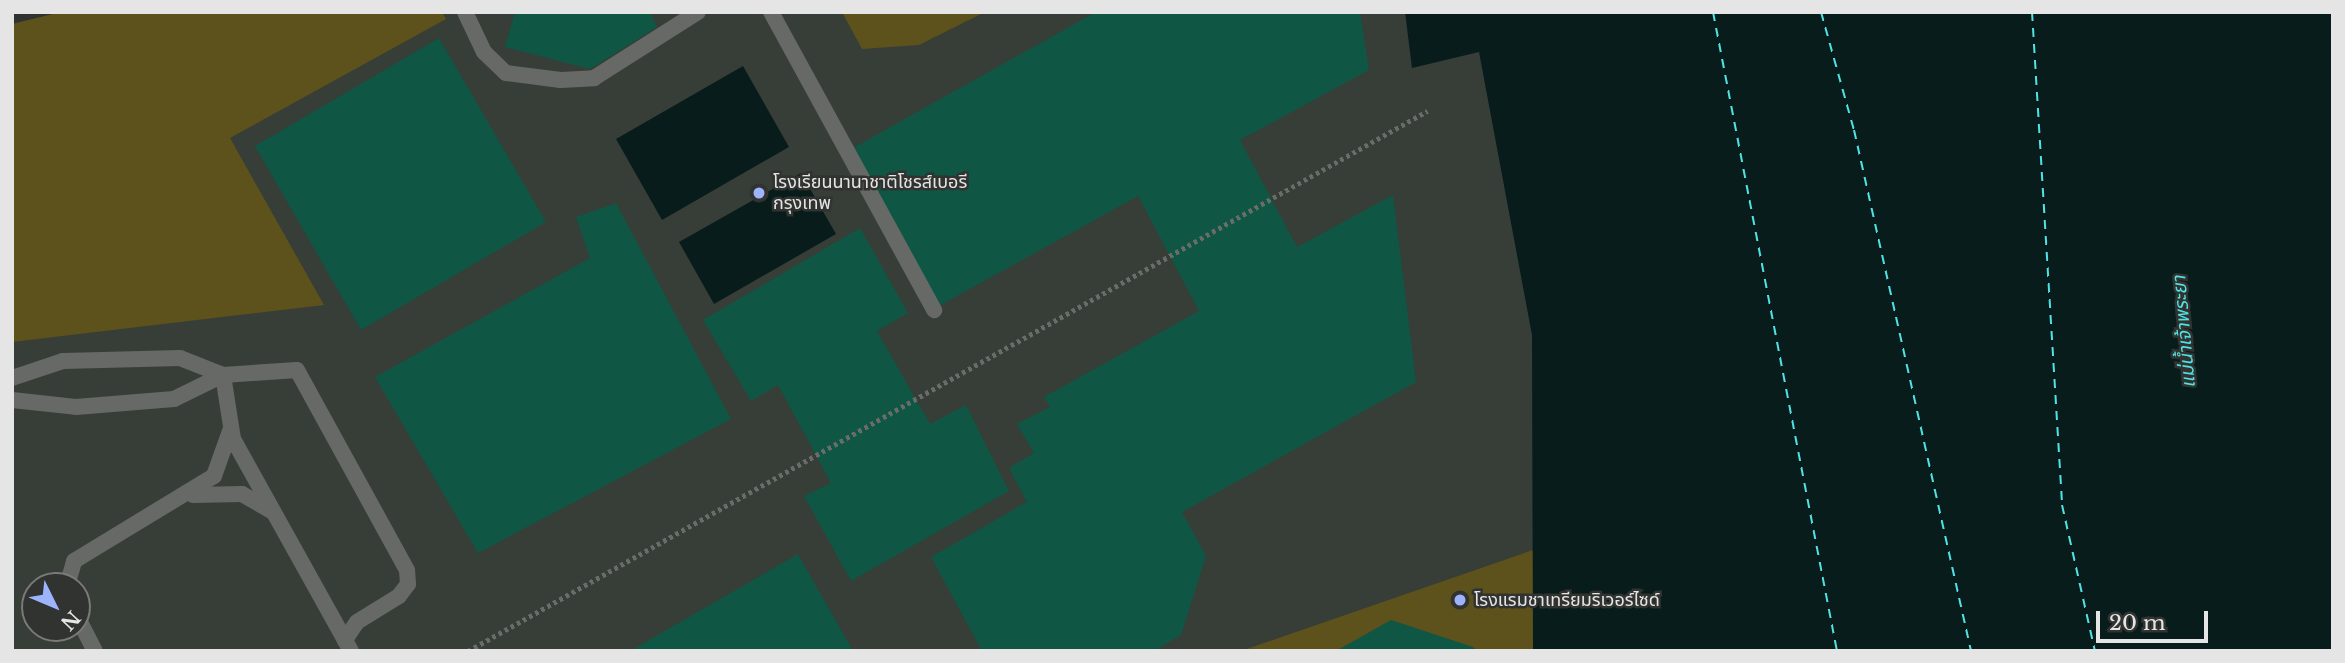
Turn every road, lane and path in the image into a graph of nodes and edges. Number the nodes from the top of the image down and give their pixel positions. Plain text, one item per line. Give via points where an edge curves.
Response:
1 (465, 12) edge
2 (698, 12) edge
3 (771, 12) edge
4 (1427, 111) dead end
5 (934, 310) dead end
6 (223, 375) junction
7 (12, 378) edge
8 (12, 400) edge
9 (231, 430) junction
10 (192, 495) junction
11 (273, 512) junction
12 (71, 572) edge
13 (348, 645) edge
14 (468, 651) edge

1 - 2 lane via 484,52 506,73 561,80 594,78
3 - 5 lane
4 - 14 path
6 - 7 lane via 180,358 63,361
6 - 8 lane via 174,399 76,407
6 - 9 lane
6 - 13 lane via 283,367 309,382 407,570 408,584 399,596 357,622
9 - 10 lane via 214,476
9 - 11 lane
10 - 11 lane via 242,494
10 - 12 lane via 74,561
11 - 13 lane

